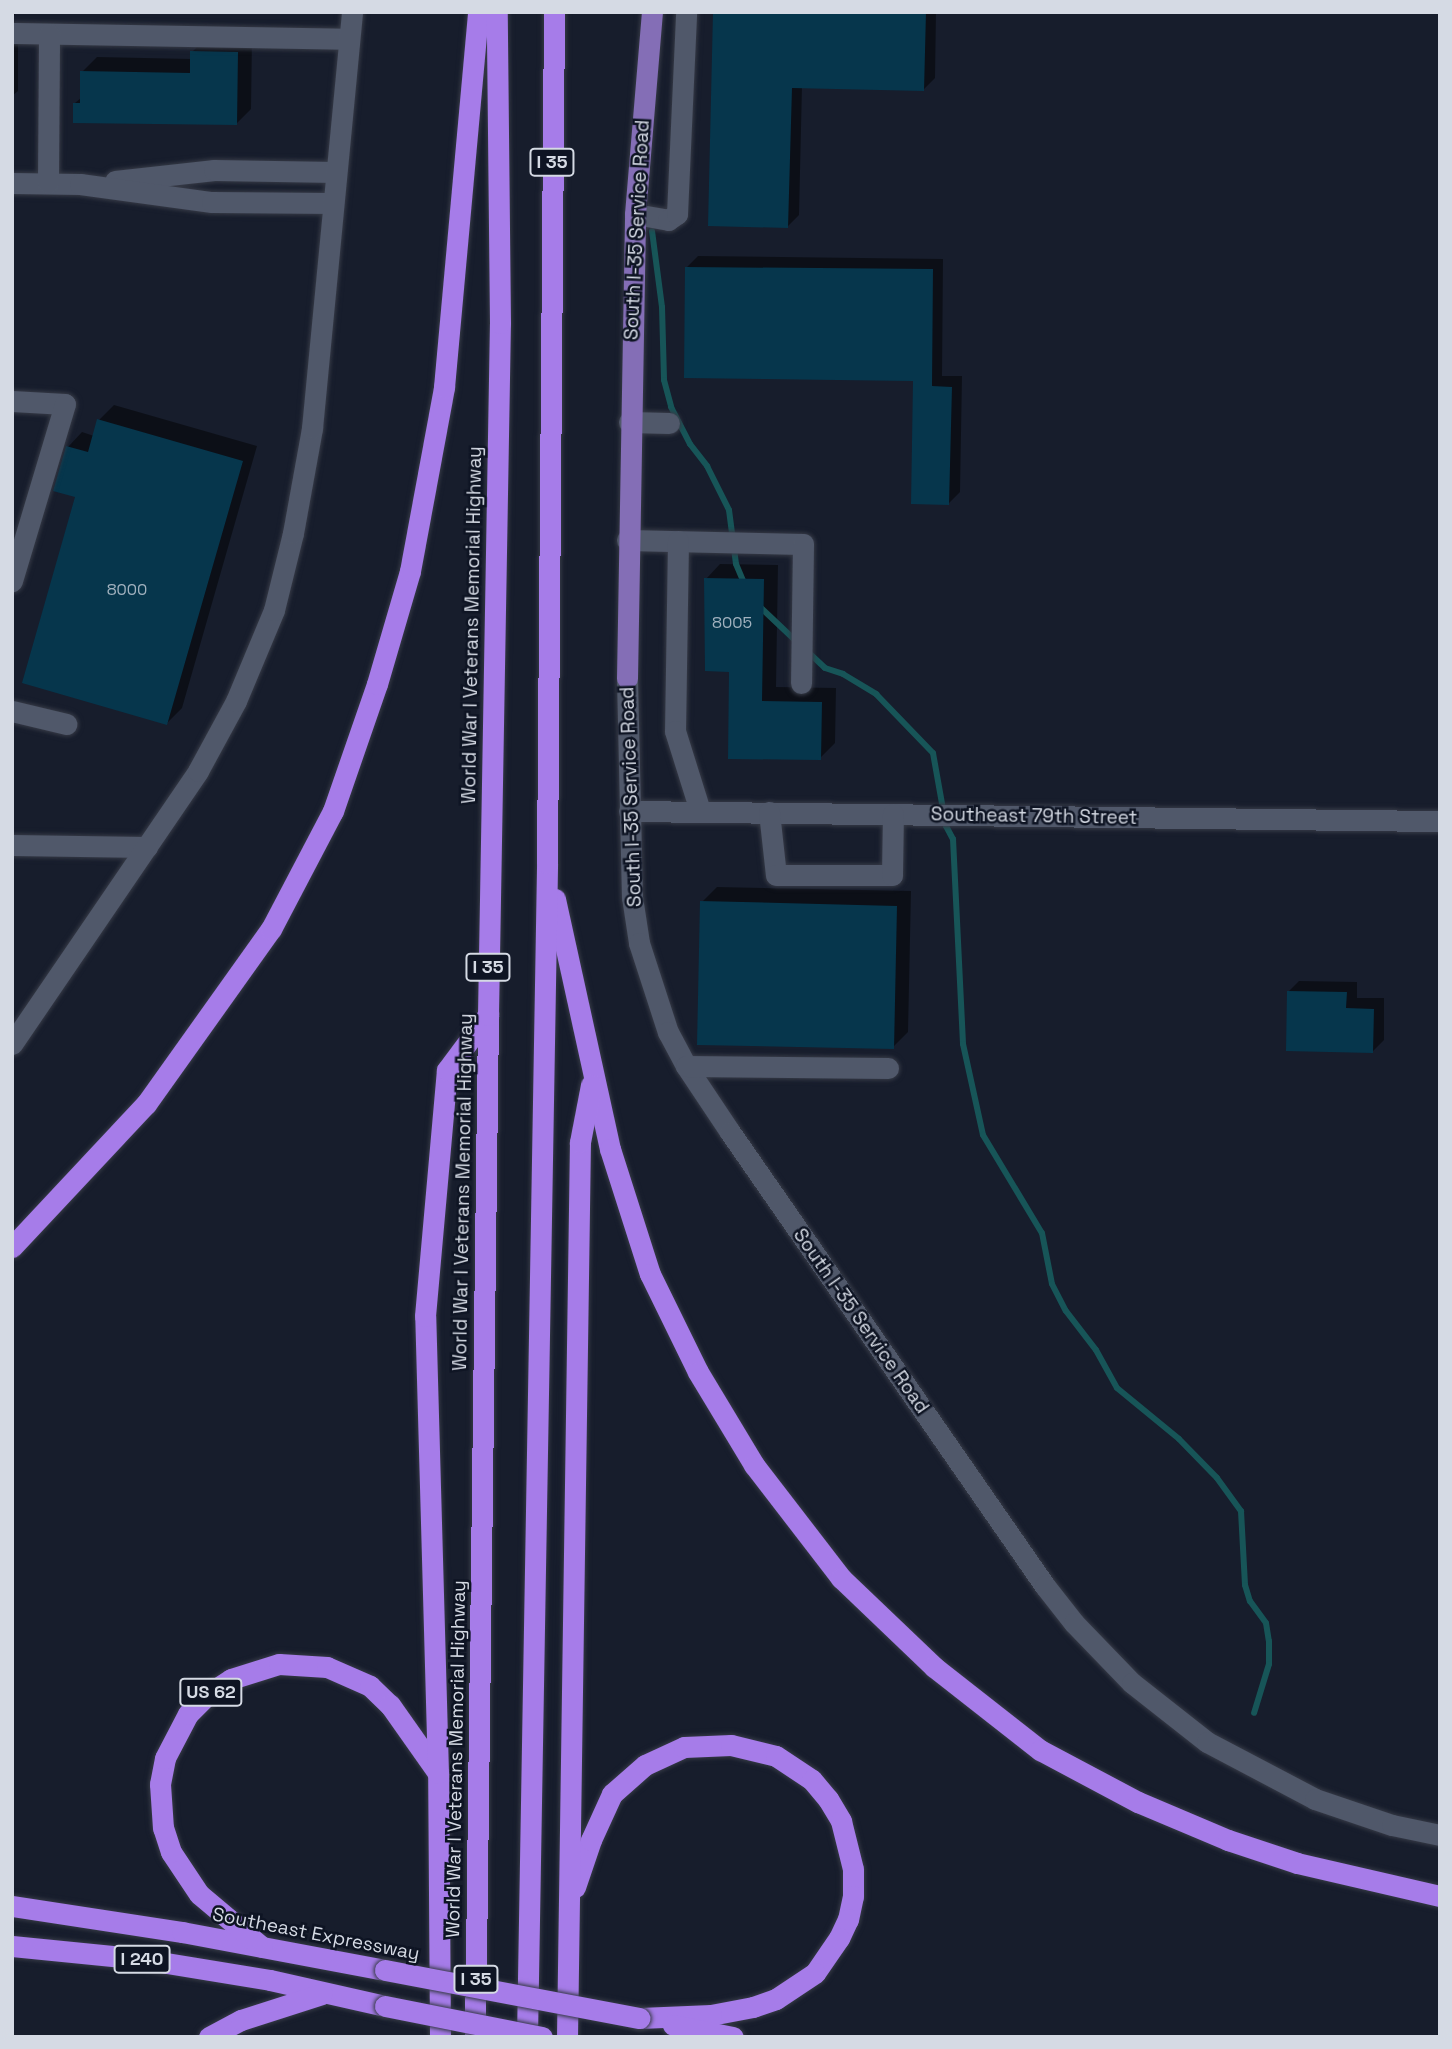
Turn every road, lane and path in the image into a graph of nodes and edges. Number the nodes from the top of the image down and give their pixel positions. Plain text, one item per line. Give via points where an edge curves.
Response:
1 (352, 12) edge
2 (478, 12) edge
3 (497, 12) edge
4 (554, 12) edge
5 (652, 12) edge
6 (686, 12) edge
7 (12, 33) edge
8 (49, 34) junction
9 (349, 39) junction
10 (336, 172) junction
11 (12, 183) edge
12 (48, 183) junction
13 (80, 184) junction
14 (333, 203) junction
15 (635, 214) junction
16 (12, 401) edge
17 (629, 422) junction
18 (669, 423) dead end
19 (627, 540) junction
20 (678, 541) junction
21 (12, 581) edge
22 (627, 678) joint
23 (801, 683) dead end
24 (12, 711) edge
25 (66, 724) dead end
26 (629, 811) junction
27 (700, 811) junction
28 (769, 812) junction
29 (893, 814) junction
30 (1440, 821) edge
31 (12, 845) edge
32 (147, 847) junction
33 (547, 863) junction
34 (488, 1016) junction
35 (12, 1044) edge
36 (686, 1066) junction
37 (888, 1068) dead end
38 (593, 1077) junction
39 (12, 1247) edge
40 (438, 1773) junction
41 (1440, 1835) edge
42 (1440, 1896) edge
43 (569, 1905) junction
44 (12, 1906) edge
45 (12, 1946) edge
46 (262, 1947) junction
47 (324, 1994) junction
48 (640, 2018) junction
49 (209, 2037) edge
50 (440, 2037) edge
51 (475, 2037) edge
52 (527, 2037) edge
53 (542, 2037) edge
54 (567, 2037) edge
55 (733, 2037) edge

1 - 9 street
2 - 39 highway via 444,387 410,571 377,684 332,811 271,929 146,1104
3 - 34 highway, World War I Veterans Memorial Highway / I 35 via 500,323
4 - 33 highway, I 35
5 - 15 main road, South I-35 Service Road
6 - 15 street via 677,214 668,220
7 - 8 street
8 - 9 street
8 - 12 street
9 - 10 street
10 - 13 street via 214,170
10 - 14 street
11 - 12 street
12 - 13 street
13 - 14 street via 212,202
14 - 32 street via 312,428 274,610 236,701 198,771
15 - 17 main road, South I-35 Service Road
16 - 21 street via 65,404
17 - 18 street
17 - 19 main road, South I-35 Service Road
19 - 20 street
19 - 22 main road, South I-35 Service Road
20 - 23 street via 803,544
20 - 27 street via 674,731
22 - 26 street, South I-35 Service Road
24 - 25 street
26 - 27 street, Southeast 79th Street
26 - 36 street, South I-35 Service Road via 632,897 639,943 668,1032
27 - 28 street, Southeast 79th Street
28 - 29 street, Southeast 79th Street
28 - 29 street via 776,875 892,875
29 - 30 street, Southeast 79th Street
31 - 32 street
32 - 35 street
33 - 38 highway
33 - 52 highway, I 35
34 - 40 highway via 447,1070 425,1316
34 - 51 highway, World War I Veterans Memorial Highway / I 35
36 - 37 street
36 - 41 street, South I-35 Service Road via 1074,1623 1132,1682 1207,1742 1315,1799 1392,1825
38 - 42 highway via 610,1149 650,1274 698,1372 754,1465 841,1578 934,1667 1040,1750 1126,1796 1228,1840 1297,1863
38 - 43 highway via 580,1142
40 - 46 highway, US 62 via 390,1705 370,1686 327,1667 279,1664 254,1670 208,1694 188,1714 165,1758 160,1784 163,1828 171,1852 199,1894
40 - 50 highway
43 - 48 highway via 608,1801 628,1778 662,1755 706,1745 754,1749 795,1767 828,1800 849,1844 853,1896 839,1938 815,1973 776,1999 753,2007 711,2015
43 - 54 highway
44 - 46 highway, Southeast Expressway / I 240
45 - 47 highway, I 240 via 142,1959 270,1980
46 - 48 highway, Southeast Expressway / I 240, bridge
47 - 49 highway via 241,2020
47 - 53 highway, I 240, bridge
48 - 55 highway, Southeast Expressway / I 240

